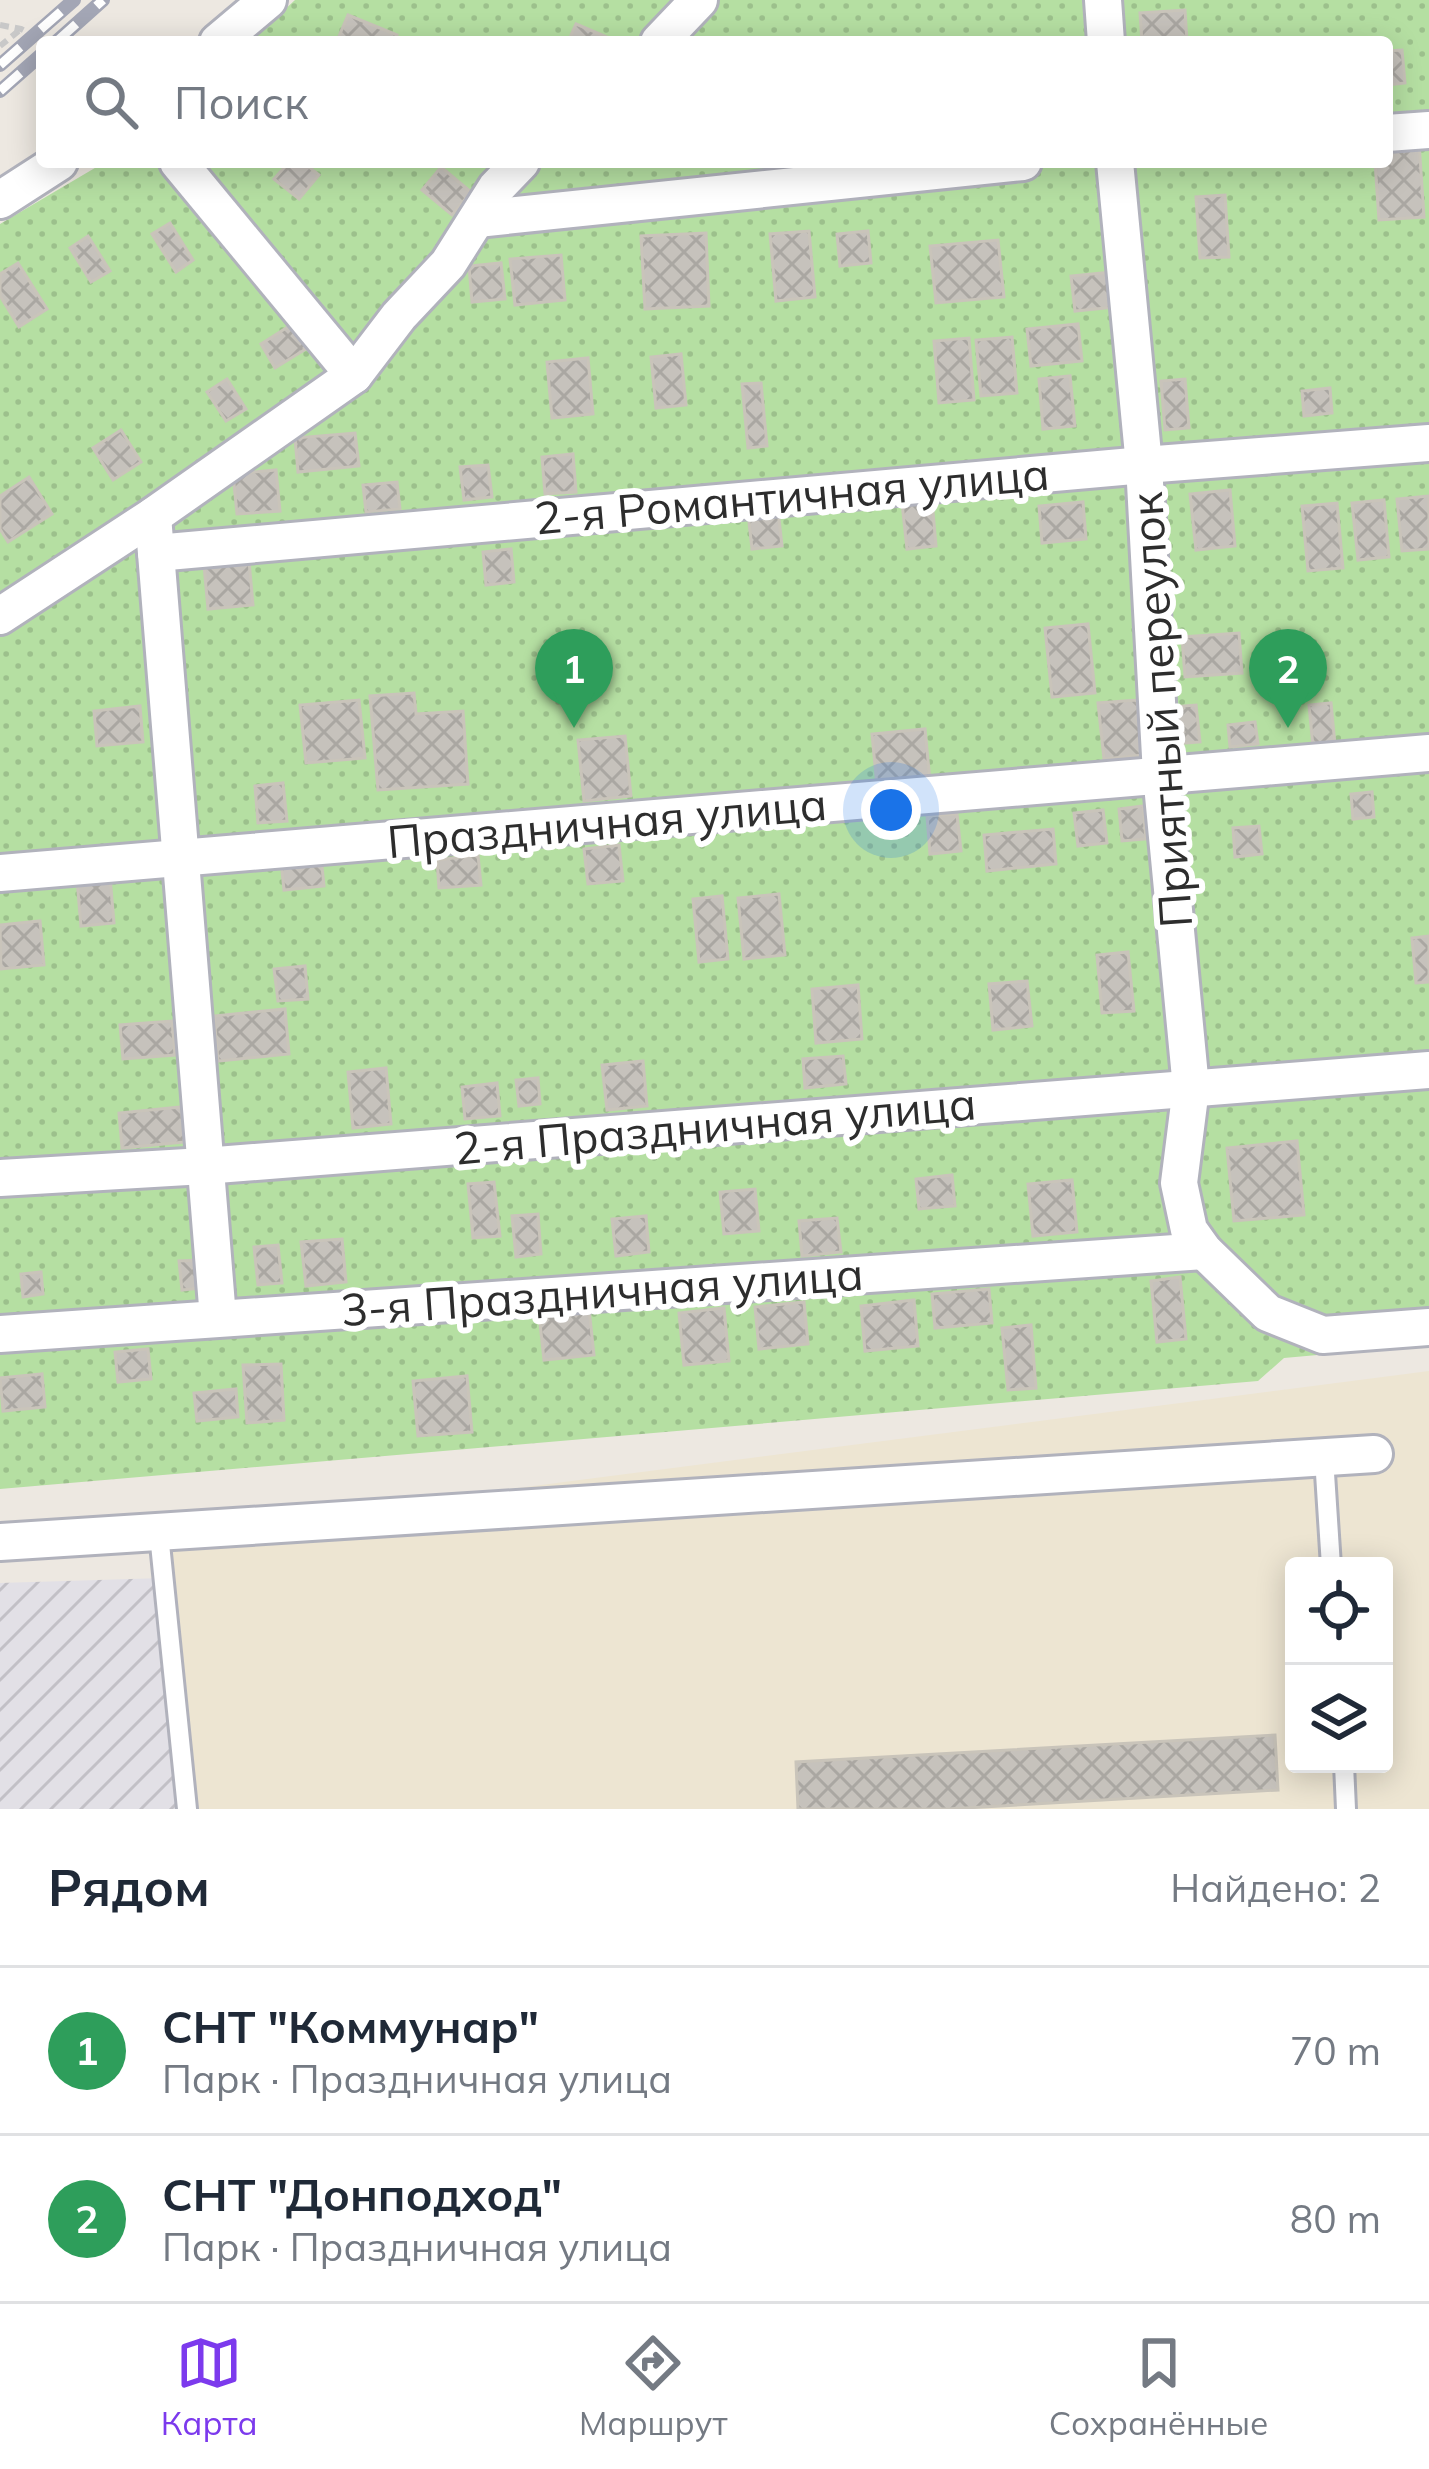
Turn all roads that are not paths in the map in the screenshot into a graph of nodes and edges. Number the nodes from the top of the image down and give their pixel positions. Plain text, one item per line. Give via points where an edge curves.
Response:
1 (268, 0) edge
2 (699, 0) edge
3 (1102, 0) edge
4 (225, 36) edge
5 (665, 36) edge
6 (1105, 36) edge
7 (1429, 130) edge
8 (1393, 133) edge
9 (50, 168) edge
10 (183, 168) edge
11 (515, 168) edge
12 (966, 168) edge
13 (1116, 168) edge
14 (0, 200) edge
15 (477, 219) junction
16 (354, 375) junction
17 (1429, 443) edge
18 (1144, 464) junction
19 (153, 516) junction
20 (156, 553) junction
21 (0, 616) edge
22 (1429, 753) edge
23 (1160, 775) junction
24 (181, 860) junction
25 (0, 873) edge
26 (1429, 1070) edge
27 (1191, 1088) junction
28 (204, 1166) junction
29 (0, 1178) edge
30 (1204, 1251) junction
31 (218, 1318) junction
32 (1429, 1327) edge
33 (0, 1334) edge
34 (1375, 1454) dead end
35 (1324, 1458) junction
36 (158, 1534) junction
37 (0, 1542) edge
38 (1330, 1557) edge
39 (1344, 1773) edge
40 (187, 1809) edge
41 (1346, 1809) edge

1 - 4 street
2 - 5 street
3 - 6 street
7 - 8 street
9 - 14 street
10 - 16 street
11 - 15 street
12 - 15 street
13 - 18 street, Приятный переулок
15 - 16 street
16 - 19 street
17 - 18 street, 2-я Романтичная улица
18 - 20 street, 2-я Романтичная улица
18 - 23 street, Приятный переулок
19 - 20 street
19 - 21 street
20 - 24 street
22 - 23 street, Праздничная улица
23 - 24 street, Праздничная улица
23 - 27 street, Приятный переулок
24 - 25 street, Праздничная улица
24 - 28 street
26 - 27 street, 2-я Праздничная улица
27 - 28 street, 2-я Праздничная улица
27 - 30 street, Приятный переулок via 1179,1183 1189,1230
28 - 29 street, 2-я Праздничная улица
28 - 31 street
30 - 31 street, 3-я Праздничная улица
30 - 32 street via 1268,1312 1323,1335
31 - 33 street, 3-я Праздничная улица
34 - 35 street
35 - 36 street
35 - 38 lane
36 - 37 street
36 - 40 lane
39 - 41 lane

